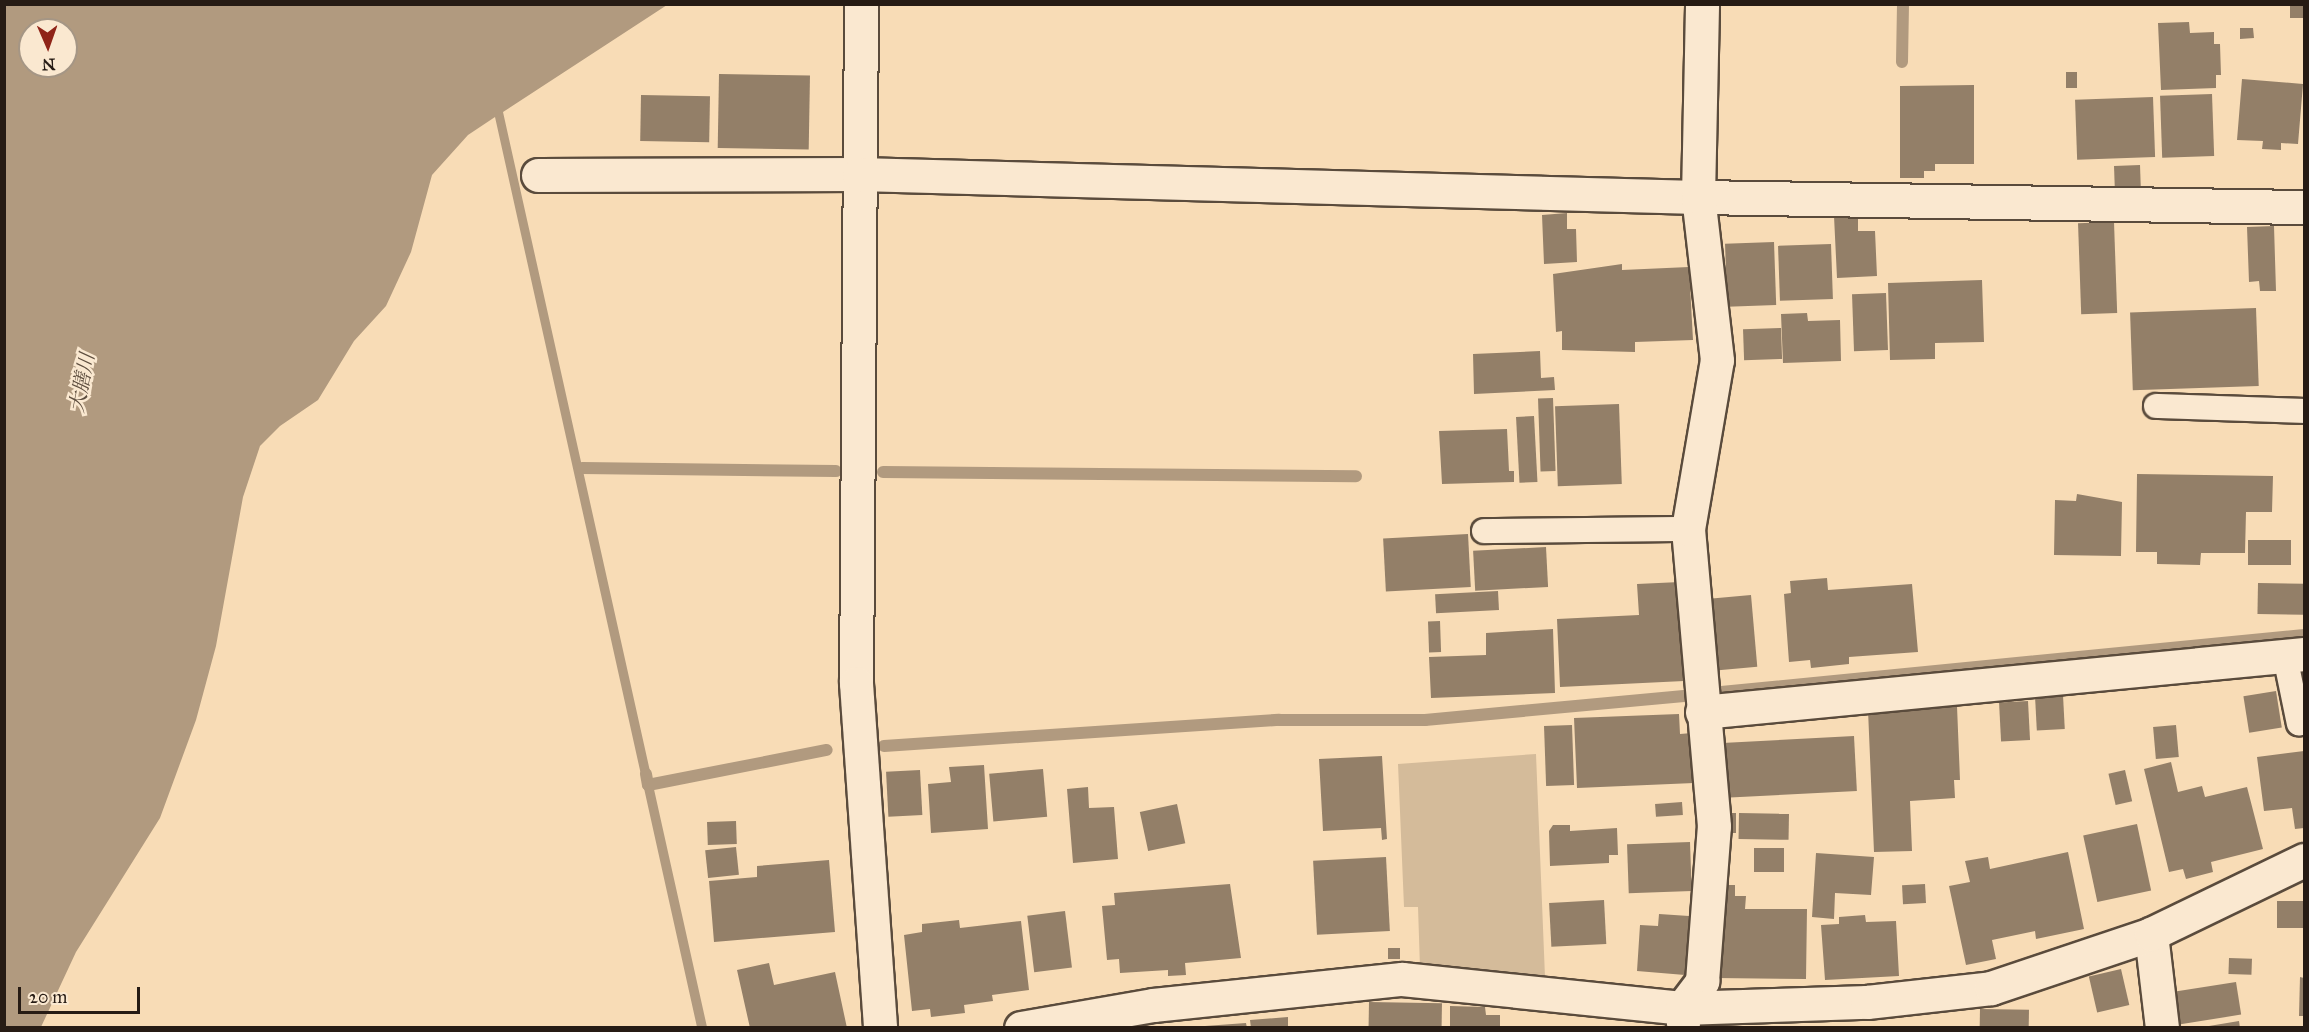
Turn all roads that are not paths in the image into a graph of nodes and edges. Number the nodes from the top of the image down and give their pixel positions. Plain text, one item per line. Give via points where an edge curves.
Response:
1 (861, 4) edge
2 (1702, 4) edge
3 (859, 174) junction
4 (538, 175) dead end
5 (1698, 197) junction
6 (2304, 207) edge
7 (2156, 406) dead end
8 (2304, 411) edge
9 (1688, 529) junction
10 (1484, 531) dead end
11 (2295, 655) edge
12 (1702, 712) junction
13 (2299, 723) dead end
14 (2304, 860) edge
15 (2151, 934) junction
16 (1683, 1018) edge
17 (879, 1028) edge
18 (1021, 1028) edge
19 (2162, 1028) edge

1 - 3 street
2 - 5 street
3 - 4 street
3 - 5 street
3 - 17 street via 856,683
5 - 6 street
5 - 9 street via 1717,360
7 - 8 lane
9 - 10 lane
9 - 12 street
11 - 12 street
11 - 13 lane
12 - 16 street via 1714,826 1702,981
14 - 15 street
15 - 16 street via 1991,988
15 - 19 street
16 - 18 street via 1402,979 1153,1005

